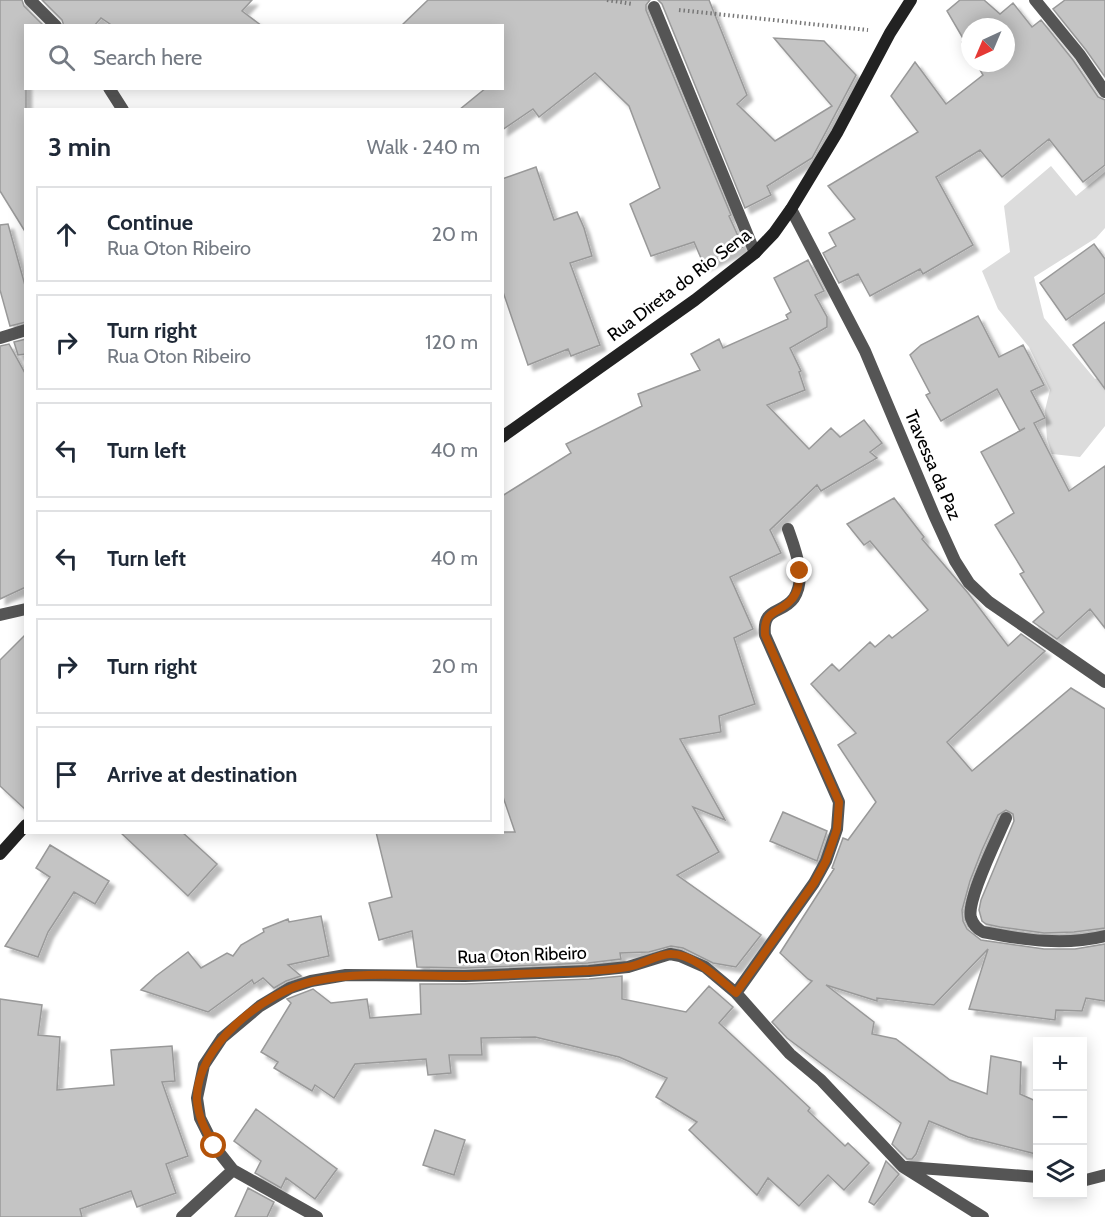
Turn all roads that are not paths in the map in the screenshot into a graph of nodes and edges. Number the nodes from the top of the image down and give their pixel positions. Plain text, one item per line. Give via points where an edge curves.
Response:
1 (30, 0) edge
2 (911, 0) edge
3 (1035, 0) edge
4 (654, 7) road end
5 (54, 24) edge
6 (110, 90) edge
7 (1105, 92) edge
8 (122, 108) edge
9 (791, 209) junction
10 (755, 254) junction
11 (24, 331) edge
12 (0, 338) edge
13 (504, 436) edge
14 (788, 529) dead end
15 (24, 609) edge
16 (0, 615) edge
17 (1105, 682) edge
18 (1006, 818) dead end
19 (24, 827) edge
20 (0, 854) edge
21 (1105, 936) edge
22 (736, 993) junction
23 (903, 1167) junction
24 (233, 1170) junction
25 (1105, 1175) edge
26 (1033, 1177) edge
27 (1087, 1180) edge
28 (182, 1217) edge
29 (317, 1217) edge
30 (983, 1217) edge

1 - 5 street
2 - 9 main road, Rua Direta do Rio Sena
3 - 7 street
4 - 10 street
6 - 8 street
9 - 10 main road, Rua Direta do Rio Sena
9 - 17 street, Travessa da Paz via 865,351 934,515 969,583 989,602
10 - 13 main road, Rua Direta do Rio Sena
11 - 12 street
14 - 22 street via 800,571 799,585 794,598 768,617 765,635 839,802 837,829 814,883
15 - 16 street
18 - 21 street via 975,894 971,917 976,928 1033,942 1084,941
19 - 20 main road
22 - 23 street, Rua Oton Ribeiro via 790,1054 821,1080
22 - 24 street, Rua Oton Ribeiro via 705,968 670,954 628,967 588,971 346,975 290,988 260,1006 222,1038 204,1065 197,1098 200,1118 214,1146
23 - 26 street
23 - 30 street, Rua Oton Ribeiro
24 - 28 street
24 - 29 street, Rua Oton Ribeiro
25 - 27 street

